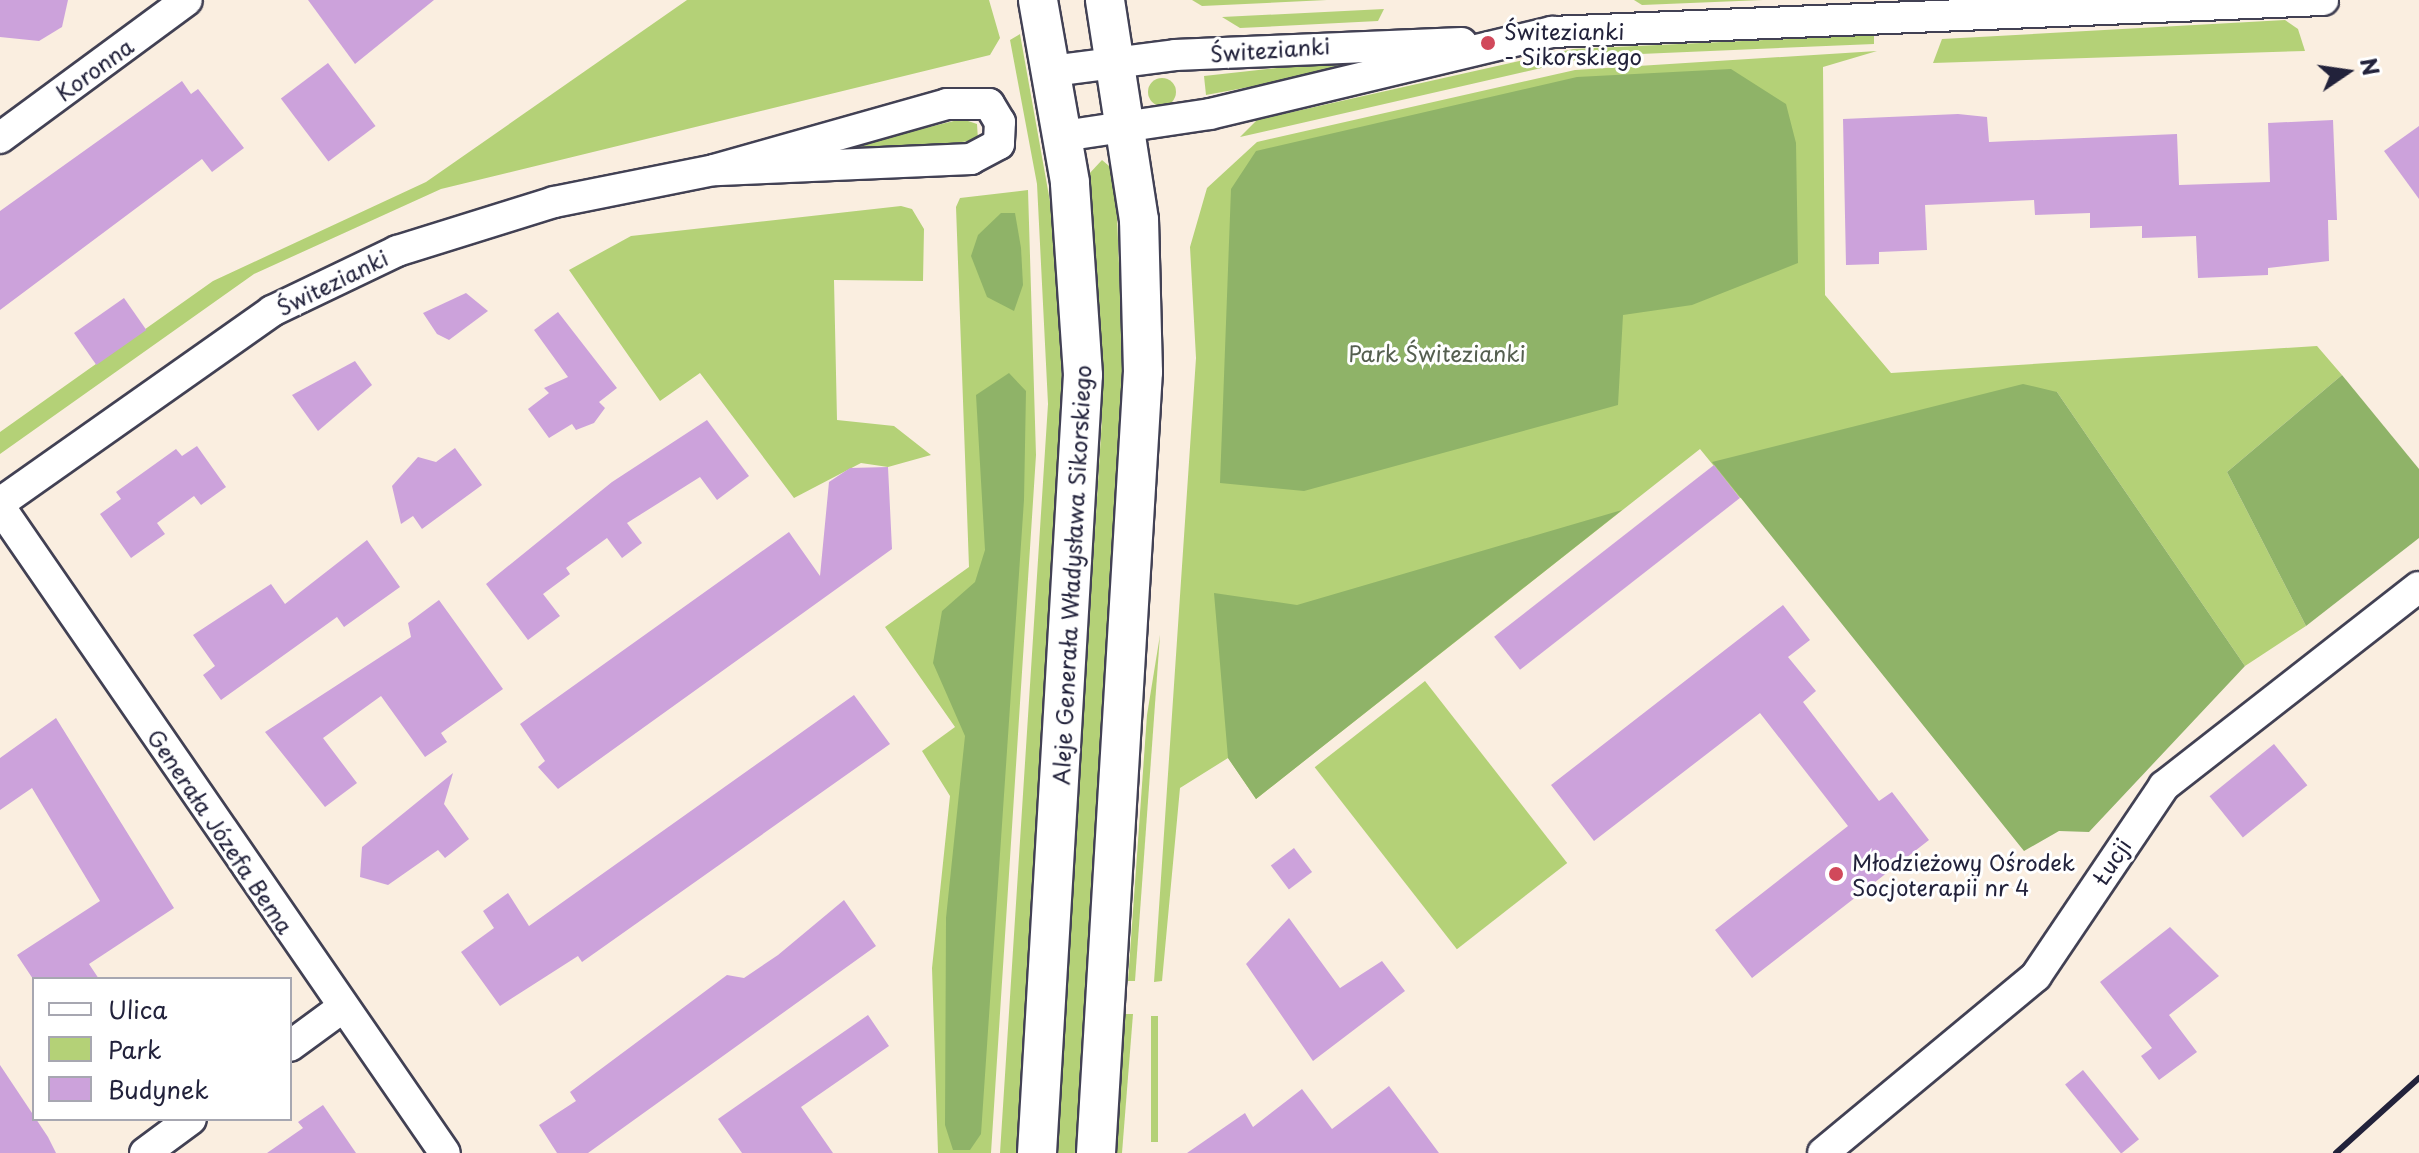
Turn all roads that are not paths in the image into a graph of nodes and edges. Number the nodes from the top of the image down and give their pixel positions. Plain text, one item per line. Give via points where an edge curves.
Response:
1 (187, 0) edge
2 (1038, 0) edge
3 (1105, 0) edge
4 (2323, 0) edge
5 (1839, 8) edge
6 (1488, 43) junction
7 (1118, 60) junction
8 (1052, 71) junction
9 (1128, 128) junction
10 (1063, 136) junction
11 (0, 138) edge
12 (714, 170) junction
13 (0, 505) edge
14 (2419, 587) edge
15 (342, 1008) junction
16 (292, 1045) edge
17 (188, 1121) edge
18 (145, 1153) edge
19 (445, 1153) edge
20 (1037, 1153) edge
21 (1096, 1153) edge
22 (1823, 1153) edge

1 - 11 street, Koronna
2 - 8 main road, Aleje Generała Władysława Sikorskiego
3 - 7 main road
4 - 5 street, Świtezianki
5 - 6 street, Świtezianki
6 - 7 street, Świtezianki
6 - 9 street, Świtezianki via 1385,76
7 - 8 street, Świtezianki
7 - 9 main road
8 - 10 main road, Aleje Generała Władysława Sikorskiego
9 - 10 street, Świtezianki
9 - 21 main road via 1143,303 1143,408
10 - 20 main road, Aleje Generała Władysława Sikorskiego via 1078,269 1083,413
12 - 12 street, Świtezianki via 971,159 999,144 1000,122 989,104 965,101
12 - 13 street, Świtezianki via 554,202 353,268 272,311
13 - 15 street, Generała Józefa Bema
14 - 22 street, Łucji via 2164,786 2036,976
15 - 16 street
15 - 19 street, Generała Józefa Bema
17 - 18 street

